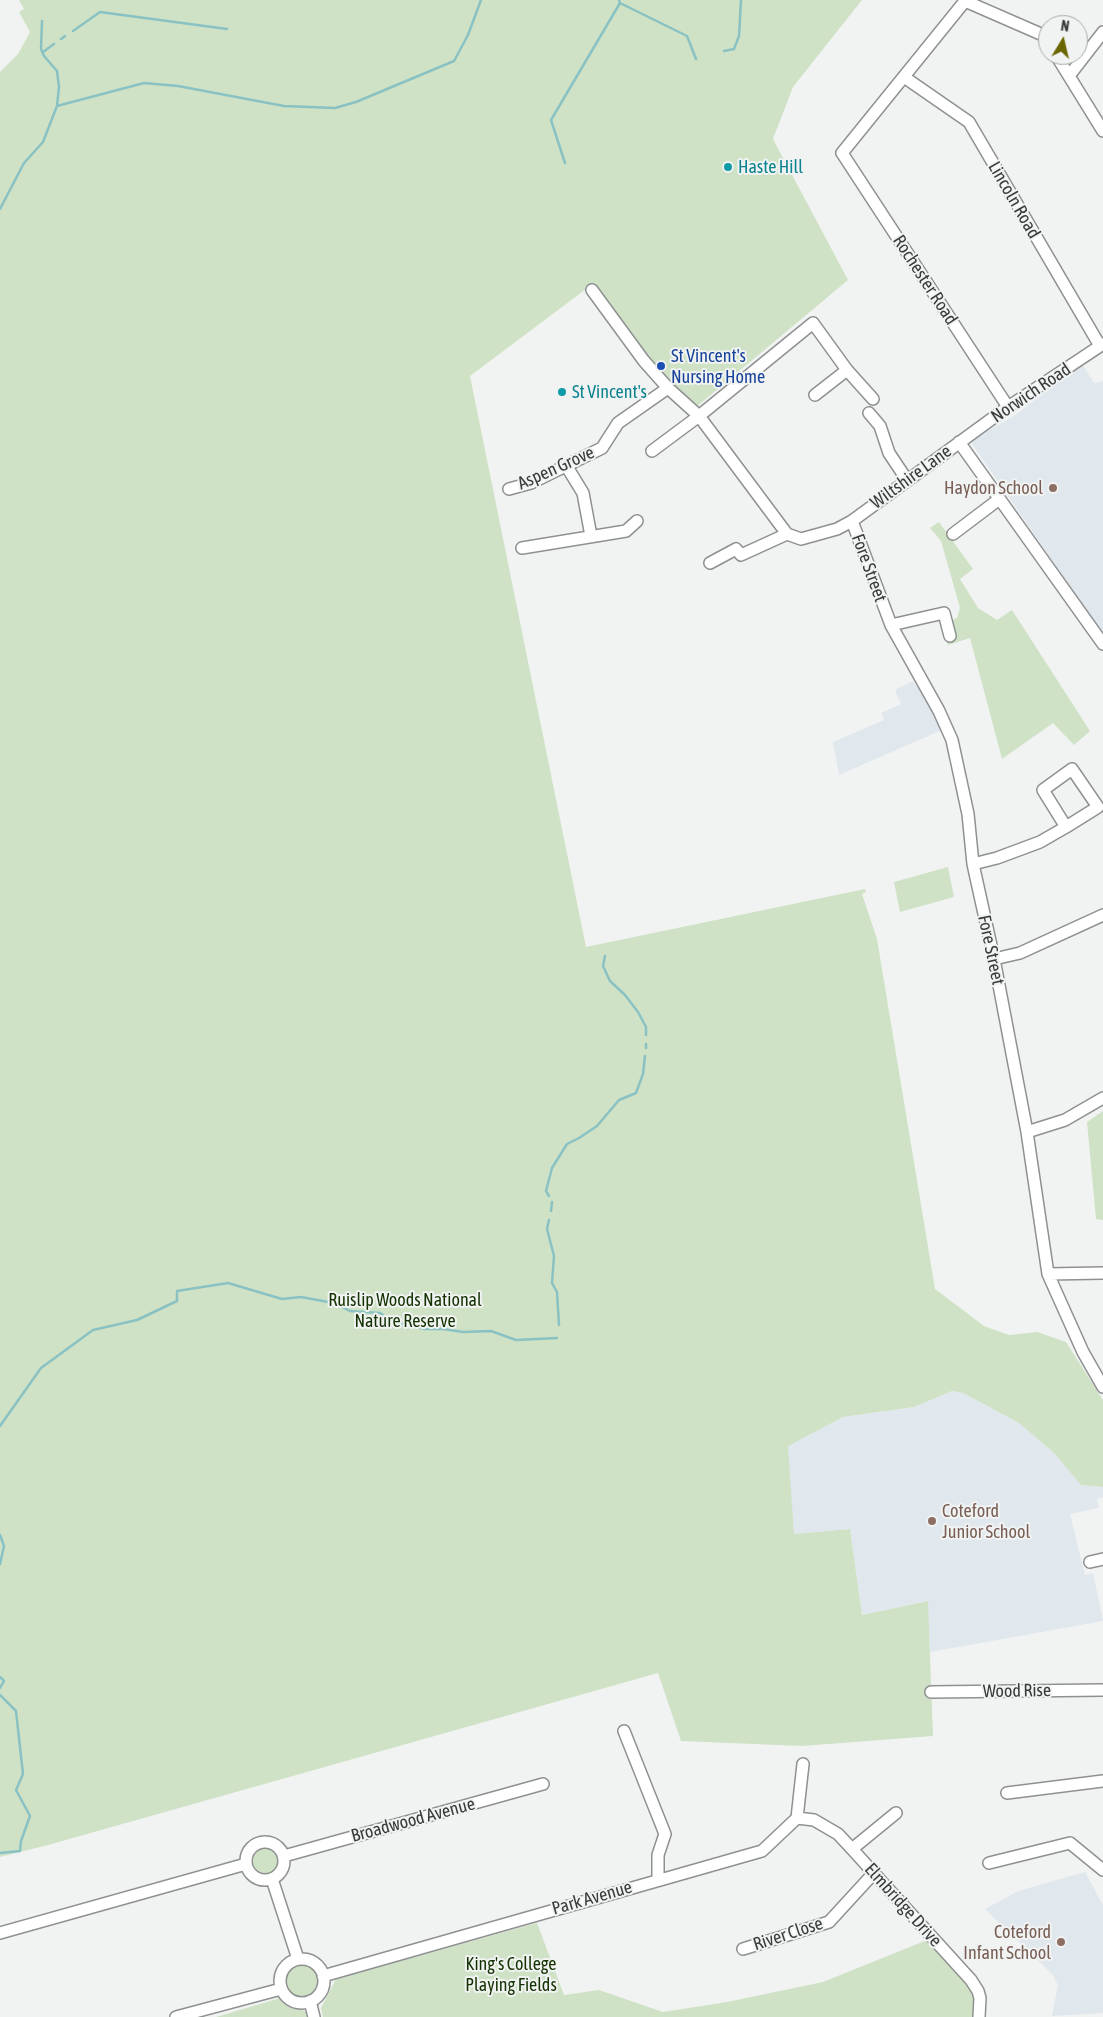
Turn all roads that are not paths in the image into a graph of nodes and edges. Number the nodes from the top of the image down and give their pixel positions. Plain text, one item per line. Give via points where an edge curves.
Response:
1 (965, 1) edge
2 (1103, 32) edge
3 (1038, 33) edge
4 (1062, 65) edge
5 (1069, 76) junction
6 (904, 78) junction
7 (1103, 132) edge
8 (592, 290) dead end
9 (1102, 345) edge
10 (847, 370) junction
11 (668, 388) junction
12 (814, 394) dead end
13 (873, 399) dead end
14 (1008, 407) junction
15 (869, 413) dead end
16 (699, 416) junction
17 (959, 442) junction
18 (652, 451) dead end
19 (567, 467) junction
20 (907, 480) junction
21 (509, 489) dead end
22 (998, 500) junction
23 (852, 521) junction
24 (637, 522) dead end
25 (786, 534) junction
26 (953, 534) dead end
27 (592, 536) junction
28 (522, 548) dead end
29 (710, 564) dead end
30 (890, 625) junction
31 (950, 636) dead end
32 (1103, 644) edge
33 (1066, 827) junction
34 (973, 864) junction
35 (1103, 915) edge
36 (994, 959) junction
37 (1103, 1099) edge
38 (1027, 1132) junction
39 (1103, 1273) edge
40 (1048, 1274) junction
41 (1103, 1388) edge
42 (1103, 1559) edge
43 (1090, 1562) dead end
44 (1103, 1690) edge
45 (931, 1692) dead end
46 (624, 1731) dead end
47 (803, 1764) dead end
48 (1103, 1781) edge
49 (542, 1784) dead end
50 (1007, 1793) dead end
51 (896, 1813) dead end
52 (798, 1818) junction
53 (852, 1849) junction
54 (284, 1856) junction
55 (989, 1863) dead end
56 (246, 1864) junction
57 (1103, 1870) edge
58 (873, 1874) junction
59 (272, 1879) junction
60 (658, 1879) junction
61 (0, 1933) edge
62 (743, 1949) dead end
63 (298, 1959) junction
64 (323, 1976) junction
65 (281, 1989) junction
66 (310, 2001) junction
67 (176, 2017) edge
68 (314, 2017) edge
69 (979, 2017) edge

1 - 3 street
1 - 6 street
2 - 5 street
4 - 5 street
5 - 7 street
6 - 9 street, Lincoln Road via 969,122
6 - 14 street, Rochester Road via 842,153
8 - 11 street
9 - 14 street, Norwich Road
10 - 12 street
10 - 13 street
10 - 16 street via 813,323
11 - 16 street
11 - 19 street, Aspen Grove via 618,423 602,448
14 - 17 street, Norwich Road
15 - 20 street via 880,426 889,454
16 - 18 street
16 - 25 street
17 - 20 street, Wiltshire Lane
17 - 22 street, Wiltshire Lane
19 - 21 street, Aspen Grove via 532,483
19 - 27 street via 583,493
20 - 23 street, Wiltshire Lane
22 - 26 street
22 - 32 street, Wiltshire Lane
23 - 25 street, Wiltshire Lane via 806,538
23 - 30 street, Fore Street
24 - 27 street via 626,531
25 - 29 street via 741,555 736,549
27 - 28 street
30 - 31 street via 944,613
30 - 34 street, Fore Street via 952,740 966,806
33 - 33 street via 1042,790 1072,769 1098,807
33 - 34 street via 1040,842
34 - 36 street, Fore Street
35 - 36 street via 1020,953
36 - 38 street, Fore Street
37 - 38 street via 1065,1120
38 - 40 street, Fore Street
39 - 40 street
40 - 41 street, Fore Street
42 - 43 street
44 - 45 street, Wood Rise
46 - 60 street via 665,1834 658,1855
47 - 52 street
48 - 50 street
49 - 54 street, Broadwood Avenue
51 - 53 street
52 - 53 street, Elmbridge Drive via 814,1820 838,1834
52 - 60 street, Park Avenue via 762,1851
53 - 58 street, Elmbridge Drive
54 - 56 street via 274,1843 261,1841 249,1849
54 - 59 street via 282,1870
55 - 57 street via 1070,1843
56 - 59 street via 252,1876
56 - 61 street
58 - 62 street, River Close via 829,1922
58 - 69 street, Elmbridge Drive via 971,1980 980,1998
59 - 63 street
60 - 64 street, Park Avenue
63 - 64 street via 311,1961
63 - 65 street via 282,1970
64 - 66 street via 322,1991
65 - 66 street via 290,2000
65 - 67 street
66 - 68 street

